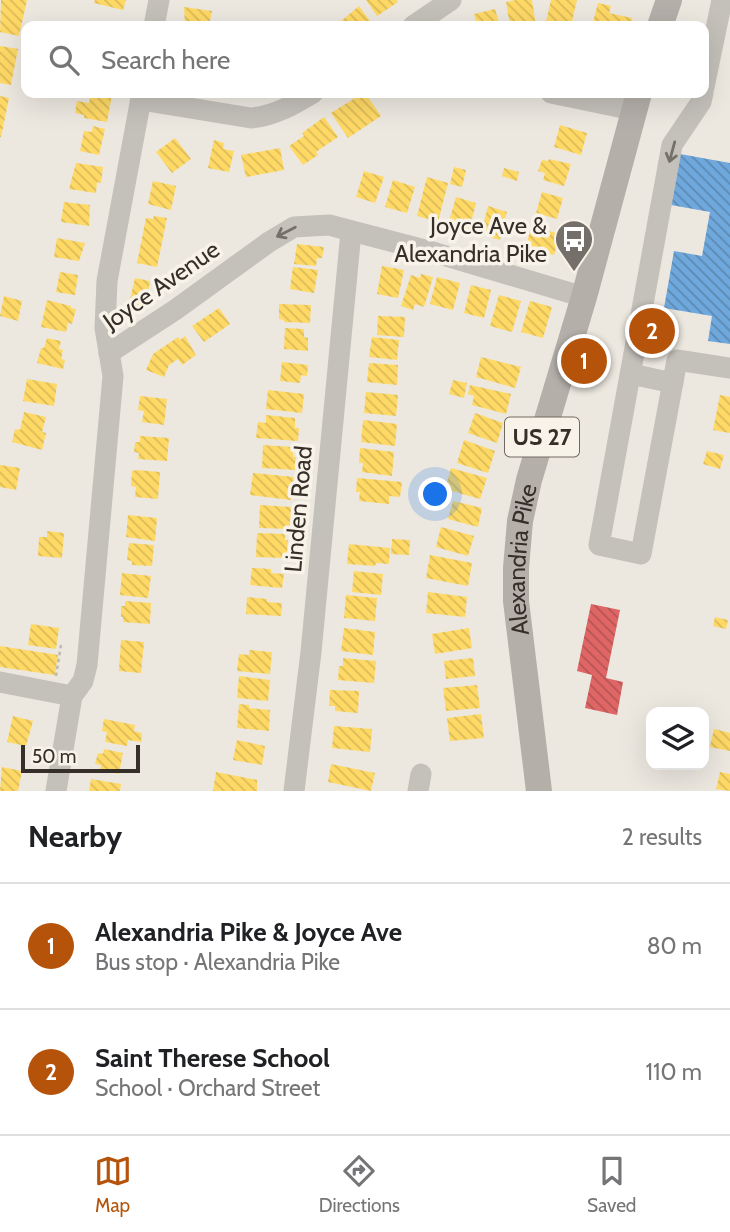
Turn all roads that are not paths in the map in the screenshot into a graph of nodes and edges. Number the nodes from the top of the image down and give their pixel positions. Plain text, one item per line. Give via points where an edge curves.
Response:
1 (159, 0) edge
2 (451, 0) edge
3 (669, 0) edge
4 (722, 0) edge
5 (155, 21) edge
6 (420, 21) edge
7 (662, 21) edge
8 (709, 63) edge
9 (141, 98) edge
10 (151, 98) edge
11 (305, 98) edge
12 (598, 98) edge
13 (702, 98) edge
14 (636, 102) edge
15 (351, 232) junction
16 (584, 297) junction
17 (109, 354) junction
18 (730, 368) edge
19 (631, 374) junction
20 (673, 383) junction
21 (0, 682) edge
22 (72, 696) junction
23 (56, 791) edge
24 (294, 791) edge
25 (539, 791) edge

1 - 5 street
2 - 6 street
3 - 7 main road
4 - 8 street
9 - 17 street via 107,281 104,312
10 - 11 street via 251,118
12 - 14 street
13 -> 19 street via 671,145
14 - 16 main road, Alexandria Pike / US 27
15 - 16 street, Joyce Avenue
15 -> 17 street, Joyce Avenue via 319,224 279,234
15 - 24 street, Linden Road via 312,652
16 - 25 main road, Alexandria Pike / US 27 via 529,480 518,540 517,613
17 - 22 street, Joyce Avenue via 113,376 87,665
18 - 20 street via 677,360
19 - 20 street
19 - 20 street via 599,545 620,550 641,554
21 - 22 street
22 - 23 street, Joyce Avenue

